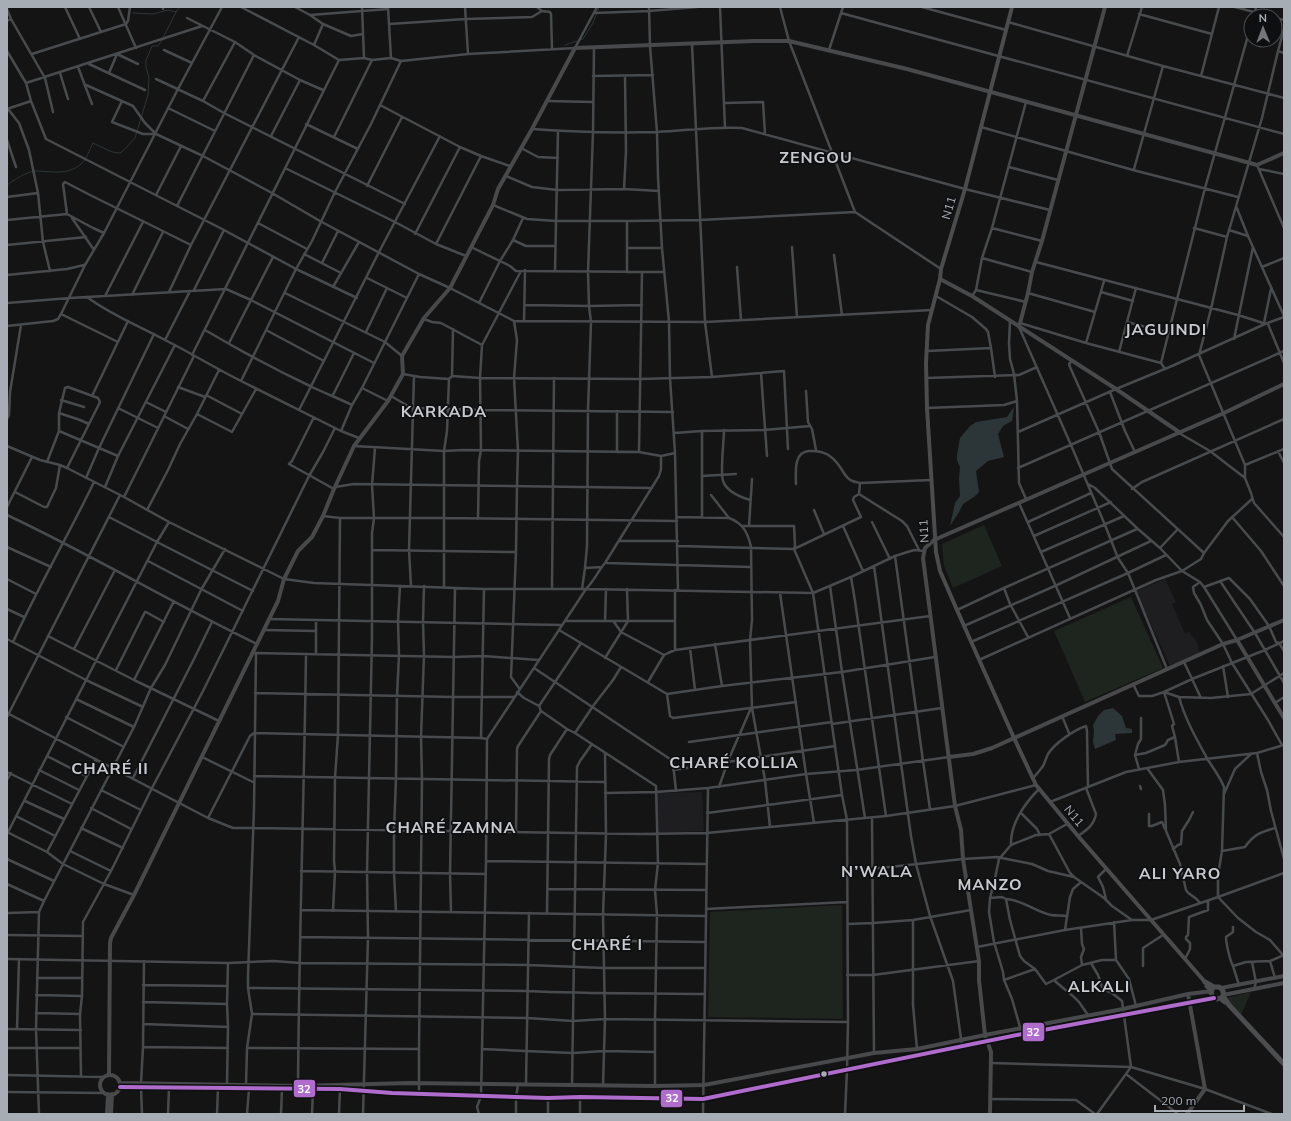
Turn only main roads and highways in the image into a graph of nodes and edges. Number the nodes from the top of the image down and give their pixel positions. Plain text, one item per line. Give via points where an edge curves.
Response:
1 (1012, 7) edge
2 (1205, 982) joint
3 (1213, 989) junction
4 (1220, 997) junction
5 (1284, 1064) edge

1 - 2 main road, N11 via 928,325 927,408 934,540 940,571 1038,787 1067,824
2 - 3 highway
3 - 4 highway via 1212,995
3 - 4 highway via 1221,988 1223,991
4 - 5 highway

